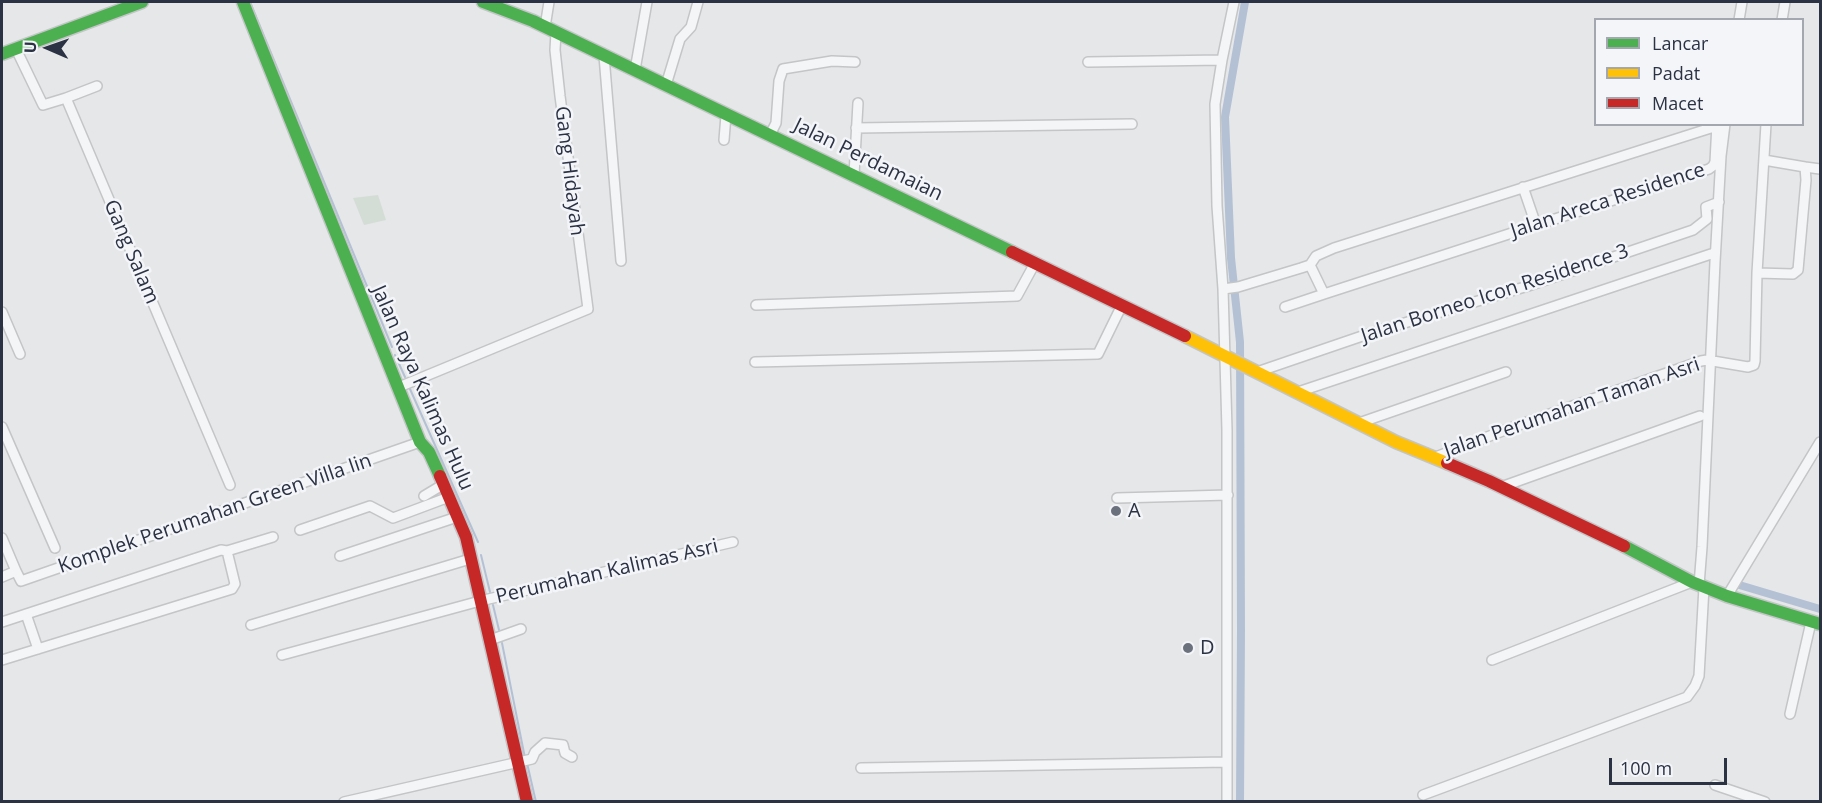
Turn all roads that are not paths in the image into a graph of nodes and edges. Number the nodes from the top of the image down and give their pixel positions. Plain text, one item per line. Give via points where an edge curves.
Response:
1 (142, 2) edge
2 (243, 2) edge
3 (483, 2) edge
4 (549, 2) edge
5 (647, 2) edge
6 (698, 2) edge
7 (1234, 2) edge
8 (1742, 2) edge
9 (1785, 2) edge
10 (122, 5) edge
11 (1739, 18) edge
12 (1782, 18) edge
13 (550, 30) junction
14 (16, 49) junction
15 (2, 54) edge
16 (604, 56) junction
17 (1222, 60) junction
18 (855, 62) dead end
19 (1088, 62) dead end
20 (635, 70) junction
21 (666, 85) junction
22 (97, 86) dead end
23 (66, 98) junction
24 (858, 103) dead end
25 (726, 115) junction
26 (1132, 124) dead end
27 (1717, 126) edge
28 (1720, 126) edge
29 (1720, 126) edge
30 (1766, 126) edge
31 (856, 128) junction
32 (770, 135) junction
33 (723, 140) dead end
34 (1764, 160) junction
35 (1805, 167) junction
36 (1821, 170) edge
37 (854, 175) junction
38 (1523, 187) junction
39 (1719, 202) junction
40 (1536, 225) junction
41 (1711, 254) dead end
42 (621, 261) dead end
43 (1035, 263) junction
44 (1310, 265) junction
45 (1757, 273) junction
46 (1231, 289) junction
47 (1324, 294) junction
48 (756, 304) dead end
49 (1122, 305) junction
50 (1285, 306) dead end
51 (2, 312) edge
52 (20, 354) dead end
53 (1234, 360) junction
54 (1711, 361) junction
55 (755, 362) dead end
56 (1257, 372) junction
57 (1506, 372) dead end
58 (399, 387) junction
59 (1298, 392) junction
60 (1700, 416) dead end
61 (1359, 423) junction
62 (2, 427) edge
63 (420, 442) junction
64 (1821, 442) edge
65 (1433, 458) junction
66 (444, 484) junction
67 (230, 485) dead end
68 (1501, 487) junction
69 (1228, 495) junction
70 (424, 496) dead end
71 (449, 497) junction
72 (1117, 498) dead end
73 (457, 517) junction
74 (300, 530) dead end
75 (273, 537) dead end
76 (2, 538) edge
77 (734, 542) dead end
78 (55, 548) dead end
79 (227, 551) junction
80 (340, 556) dead end
81 (470, 559) junction
82 (15, 571) junction
83 (2, 577) edge
84 (1698, 584) junction
85 (1730, 590) junction
86 (480, 601) junction
87 (26, 614) junction
88 (2, 622) edge
89 (1816, 623) edge
90 (251, 625) dead end
91 (521, 629) dead end
92 (490, 640) junction
93 (38, 649) junction
94 (282, 655) dead end
95 (2, 660) edge
96 (1492, 660) dead end
97 (1790, 714) dead end
98 (572, 757) dead end
99 (523, 761) junction
100 (1227, 762) junction
101 (861, 768) dead end
102 (1715, 785) dead end
103 (1423, 795) dead end
104 (344, 801) edge
105 (527, 801) edge
106 (1227, 801) edge
107 (1765, 801) edge

1 - 10 street
2 - 58 street, Jalan Raya Kalimas Hulu
3 - 13 street, Jalan Perdamaian
4 - 13 street, Gang Hidayah
5 - 20 street
6 - 21 street via 691,27 680,39
7 - 17 street
8 - 11 street
9 - 12 street
10 - 14 street
13 - 16 street, Jalan Perdamaian
13 - 58 street, Gang Hidayah via 588,309
14 - 15 street
14 - 23 street via 43,105
16 - 20 street, Jalan Perdamaian
16 - 42 street
17 - 19 street
17 - 46 street via 1215,104 1217,206
18 - 32 street via 783,69 778,81 776,123
20 - 21 street, Jalan Perdamaian
21 - 25 street, Jalan Perdamaian
22 - 23 street
23 - 67 street, Gang Salam
24 - 31 street
25 - 32 street, Jalan Perdamaian
25 - 33 street
26 - 31 street
27 - 38 street, Jalan Areca Residence
28 - 39 street
29 - 40 street, Jalan Areca Residence via 1712,167
30 - 34 street
31 - 37 street
32 - 37 street, Jalan Perdamaian
34 - 35 street
34 - 45 street
35 - 36 street
35 - 45 street via 1798,270 1793,274
37 - 43 street, Jalan Perdamaian
38 - 40 street
38 - 44 street, Jalan Areca Residence via 1334,248 1316,256
39 - 54 street
39 - 56 street, Jalan Borneo Icon Residence 3 via 1706,207 1707,219 1693,230
40 - 47 street, Jalan Areca Residence
41 - 59 street, Jalan Borneo Icon Residence 3
43 - 48 street via 1017,296
43 - 49 street, Jalan Perdamaian
44 - 46 street, Jalan Areca Residence
44 - 47 street
45 - 54 street via 1754,365
46 - 53 street
47 - 50 street, Jalan Areca Residence
49 - 53 street, Jalan Perdamaian
49 - 55 street via 1098,354
51 - 52 street
53 - 56 street, Jalan Perdamaian
53 - 69 street
54 - 65 street, Jalan Perumahan Taman Asri via 1701,361
54 - 84 street
56 - 59 street, Jalan Perdamaian
57 - 61 street
58 - 63 street, Jalan Raya Kalimas Hulu
59 - 61 street, Jalan Perdamaian
60 - 68 street
61 - 65 street, Jalan Perdamaian
62 - 78 street
63 - 66 street, Jalan Raya Kalimas Hulu
63 - 82 street, Komplek Perumahan Green Villa Iin via 21,581
64 - 85 street
65 - 68 street, Jalan Perdamaian
66 - 70 street
66 - 71 street, Jalan Raya Kalimas Hulu
68 - 84 street, Jalan Perdamaian
69 - 72 street
69 - 100 street
71 - 73 street, Jalan Raya Kalimas Hulu
71 - 74 street via 393,518 370,506
73 - 80 street
73 - 81 street, Jalan Raya Kalimas Hulu
75 - 79 street
76 - 82 street
77 - 86 street, Perumahan Kalimas Asri
79 - 87 street
79 - 93 street via 235,584 232,589
81 - 86 street, Jalan Raya Kalimas Hulu
81 - 90 street
82 - 83 street
84 - 85 street, Jalan Perdamaian
84 - 96 street
84 - 103 street via 1699,676 1688,697
85 - 89 street, Jalan Perdamaian
86 - 92 street, Jalan Raya Kalimas Hulu
86 - 94 street, Perumahan Kalimas Asri
87 - 88 street
87 - 93 street
89 - 97 street
91 - 92 street
92 - 99 street, Jalan Raya Kalimas Hulu
93 - 95 street
98 - 99 street via 562,745 545,743 532,759
99 - 104 street
99 - 105 street, Jalan Raya Kalimas Hulu
100 - 101 street
100 - 106 street
102 - 107 street

